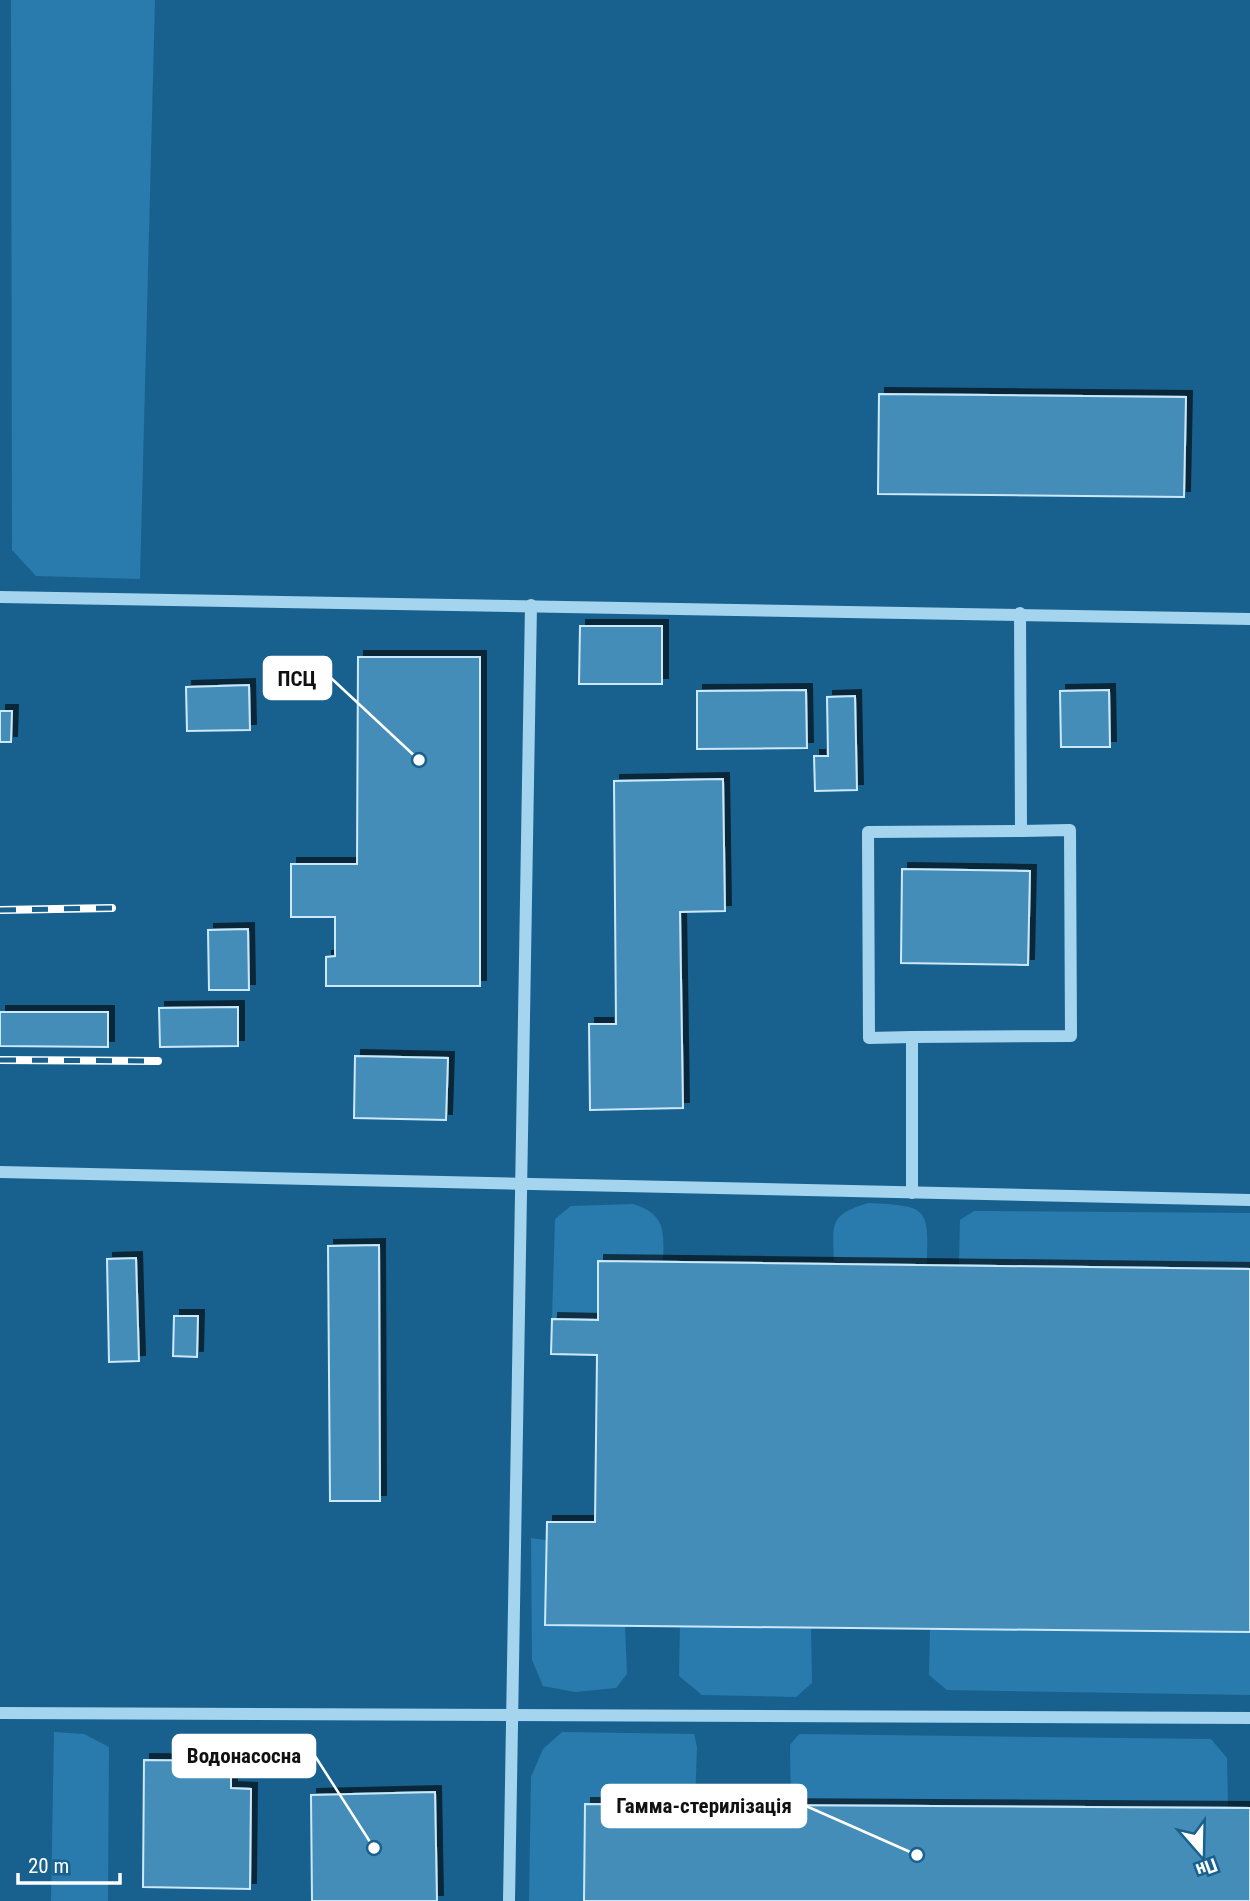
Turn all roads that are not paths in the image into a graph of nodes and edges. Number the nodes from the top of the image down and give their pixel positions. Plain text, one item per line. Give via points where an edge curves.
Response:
1 (0, 597) edge
2 (531, 605) junction
3 (1020, 613) junction
4 (1250, 619) edge
5 (1021, 831) junction
6 (912, 1037) junction
7 (0, 1172) edge
8 (522, 1185) junction
9 (912, 1193) junction
10 (1250, 1200) edge
11 (0, 1713) edge
12 (510, 1716) junction
13 (1250, 1718) edge
14 (509, 1901) edge

1 - 2 lane
2 - 3 lane
2 - 8 lane
3 - 4 lane
3 - 5 lane
5 - 6 lane via 868,832 869,1038
5 - 6 lane via 1070,830 1071,1036
6 - 9 lane
7 - 8 lane
8 - 9 lane
8 - 12 lane
9 - 10 lane
11 - 12 lane
12 - 13 lane
12 - 14 lane

